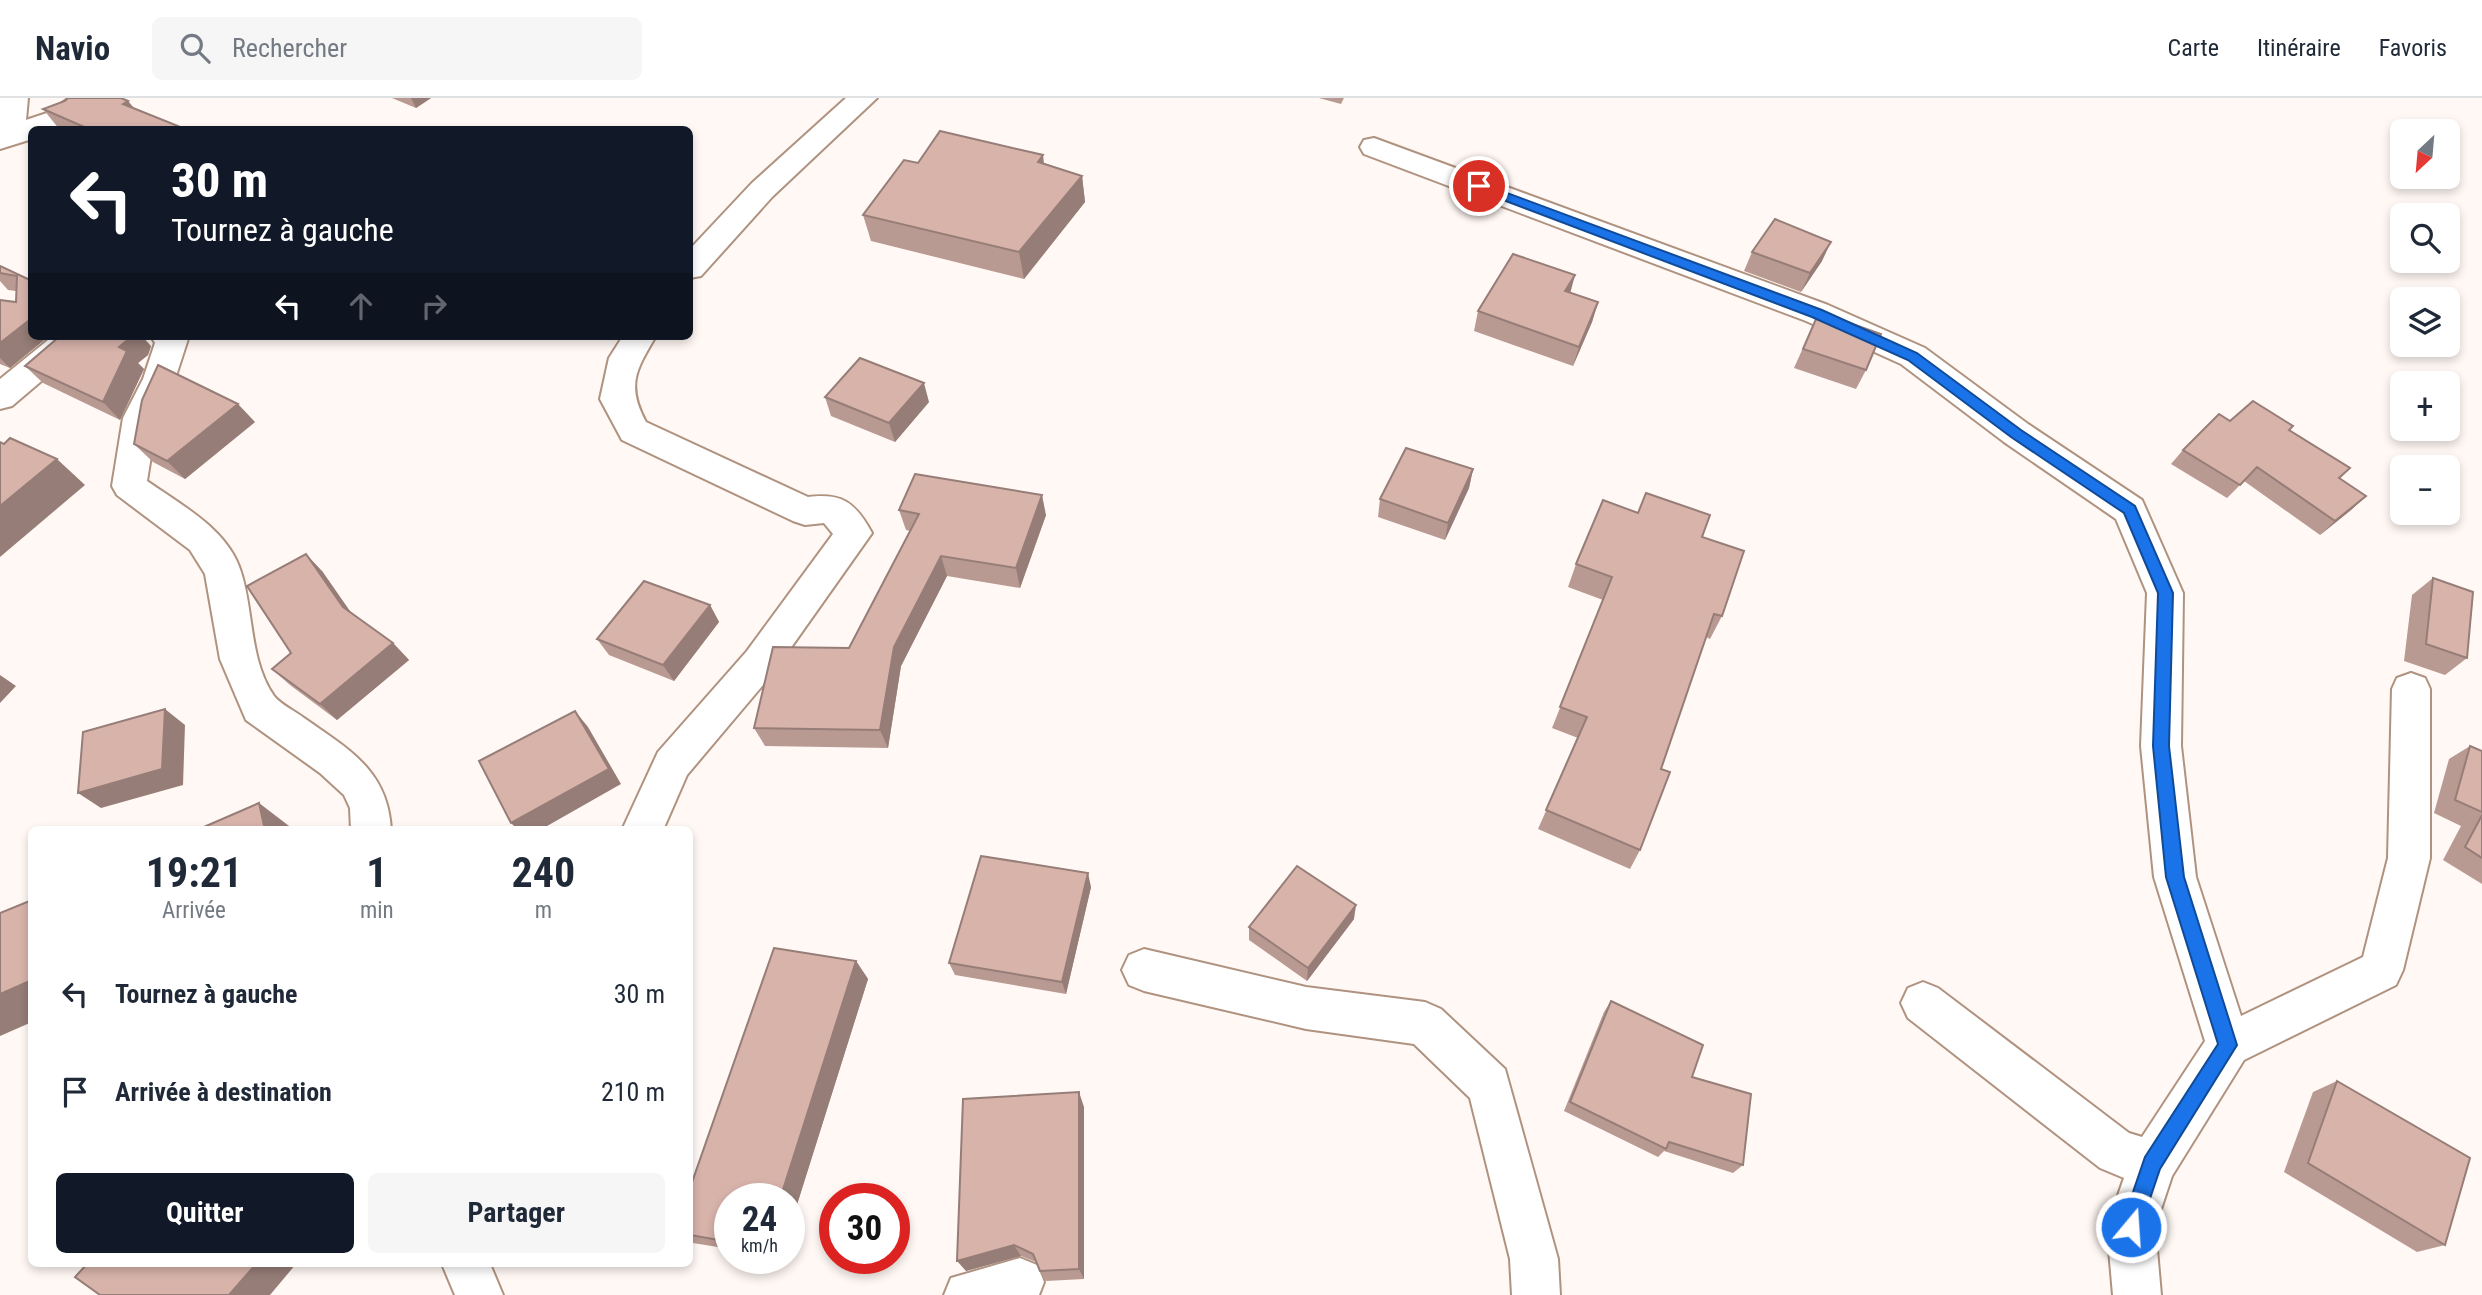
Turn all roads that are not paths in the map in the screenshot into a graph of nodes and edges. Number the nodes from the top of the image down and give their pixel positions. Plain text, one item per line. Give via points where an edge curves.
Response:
1 (13, 98) edge
2 (87, 98) edge
3 (863, 98) edge
4 (38, 126) edge
5 (28, 130) edge
6 (5, 138) edge
7 (1374, 147) dead end
8 (693, 265) edge
9 (69, 340) edge
10 (172, 340) edge
11 (637, 340) edge
12 (0, 397) edge
13 (2411, 689) dead end
14 (370, 826) edge
15 (644, 826) edge
16 (1144, 970) dead end
17 (1923, 1003) dead end
18 (2228, 1045) junction
19 (2151, 1164) junction
20 (467, 1267) edge
21 (1020, 1282) edge
22 (480, 1295) edge
23 (968, 1295) edge
24 (1536, 1295) edge
25 (2137, 1295) edge

1 - 6 street
2 - 4 street via 60,118
3 - 8 street via 762,190
5 - 6 street
7 - 18 street via 1817,313 1913,356 2130,510 2165,593 2161,746 2175,877
9 - 12 street
10 - 14 street via 140,418 129,486 203,540 223,571 239,659 260,708 358,783 370,807
11 - 15 street via 625,358 617,399 634,430 805,511 832,508 854,533 760,662 671,764
13 - 18 street via 2409,858 2381,970
16 - 24 street via 1306,1008 1425,1024 1489,1085 1534,1259
17 - 19 street via 2116,1152
18 - 19 street
19 - 25 street via 2131,1227
20 - 22 street
21 - 23 street

